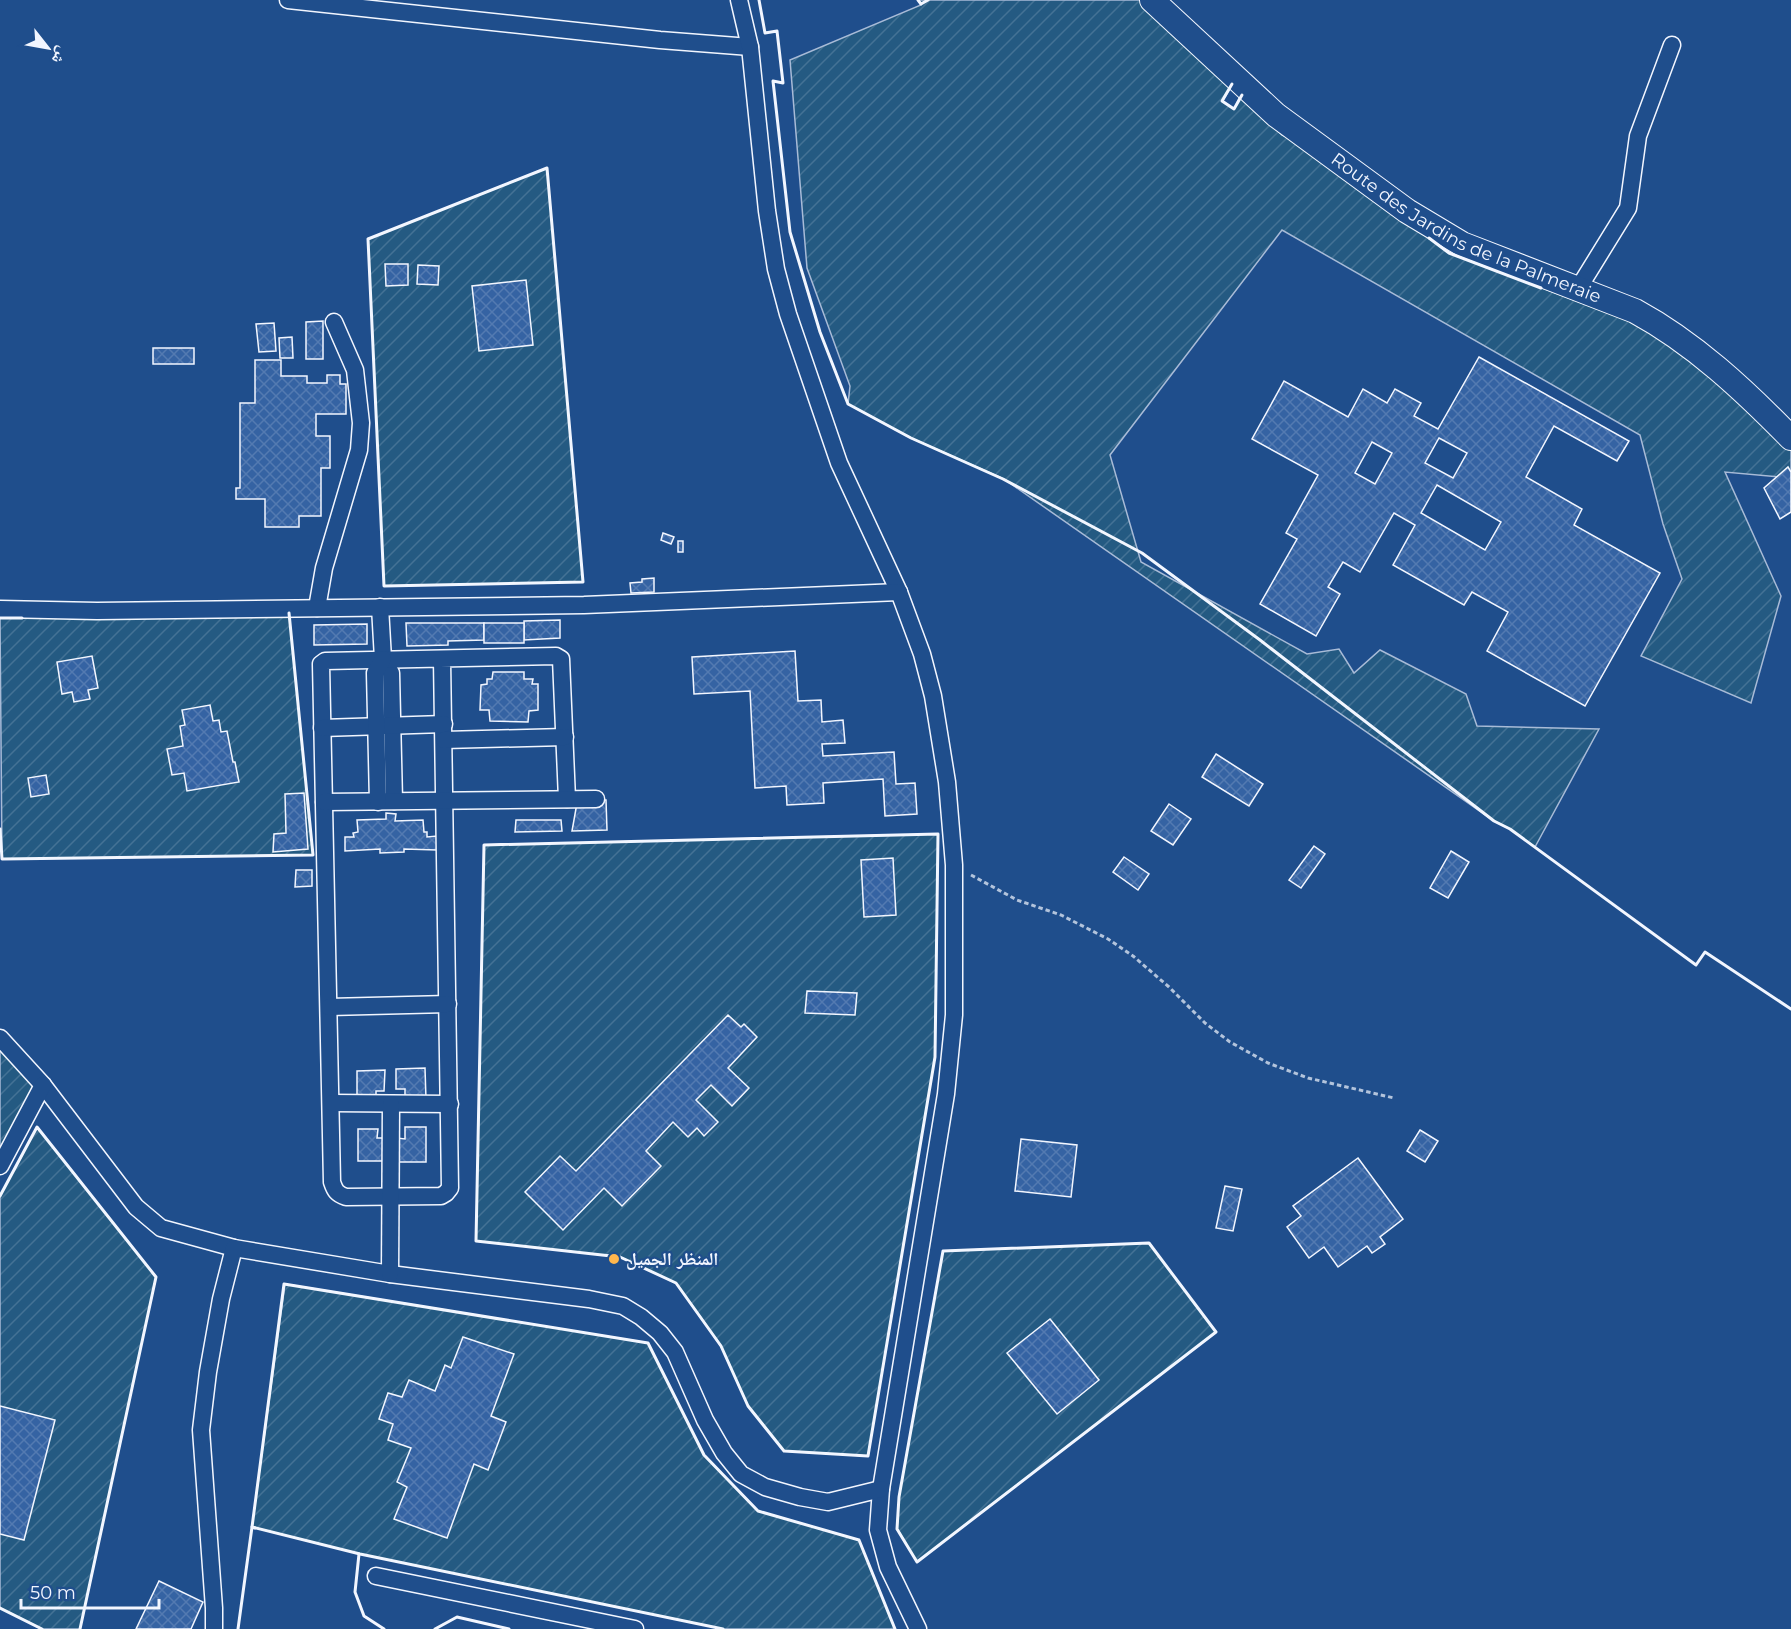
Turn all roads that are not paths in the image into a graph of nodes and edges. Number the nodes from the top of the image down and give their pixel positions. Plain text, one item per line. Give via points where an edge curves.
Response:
1 (288, 0) edge
2 (739, 0) edge
3 (1152, 0) edge
4 (1672, 45) dead end
5 (750, 47) junction
6 (1578, 289) junction
7 (334, 322) dead end
8 (1791, 438) edge
9 (899, 592) junction
10 (380, 607) junction
11 (317, 608) junction
12 (0, 609) edge
13 (383, 659) junction
14 (442, 659) junction
15 (384, 726) junction
16 (322, 728) junction
17 (444, 732) junction
18 (565, 737) junction
19 (596, 798) dead end
20 (567, 799) junction
21 (386, 801) junction
22 (445, 801) junction
23 (324, 802) junction
24 (448, 1004) junction
25 (329, 1007) junction
26 (0, 1038) edge
27 (43, 1085) junction
28 (332, 1103) junction
29 (391, 1104) junction
30 (450, 1104) junction
31 (0, 1166) edge
32 (392, 1197) junction
33 (234, 1248) junction
34 (390, 1274) junction
35 (881, 1489) junction
36 (376, 1576) dead end
37 (214, 1629) edge
38 (634, 1629) edge
39 (918, 1629) edge

1 - 5 street
2 - 5 street
3 - 6 street, Route des Jardins de la Palmeraie via 1276,115 1407,211 1461,244
4 - 6 street via 1638,136 1628,208
5 - 9 street via 767,211 782,292 839,463
6 - 8 street, Route des Jardins de la Palmeraie via 1662,325 1755,401
7 - 11 street via 354,370 361,423 359,450 324,568
9 - 10 street via 595,604
9 - 35 street via 933,696 947,782 954,865 954,1016 946,1094
10 - 11 street
10 - 13 street
11 - 12 street
13 - 14 street
13 - 15 street via 375,673
13 - 16 street via 321,664
14 - 17 street
14 - 18 street via 561,659
15 - 16 street
15 - 17 street
15 - 21 street
16 - 23 street
17 - 18 street
17 - 22 street
18 - 20 street
19 - 20 street
20 - 22 street
21 - 22 street
21 - 23 street
22 - 24 street
23 - 25 street
24 - 25 street
24 - 30 street
25 - 28 street
26 - 27 street
27 - 31 street
27 - 33 street via 149,1220 161,1228
28 - 29 street
28 - 32 street via 335,1191 346,1197
29 - 30 street
29 - 32 street
30 - 32 street via 450,1188 441,1196
32 - 34 street
33 - 34 street
33 - 37 street via 221,1299 201,1430
34 - 35 street via 622,1306 660,1333 675,1352 705,1420 741,1474 765,1487 828,1502
35 - 39 street via 878,1530 888,1567
36 - 38 street

